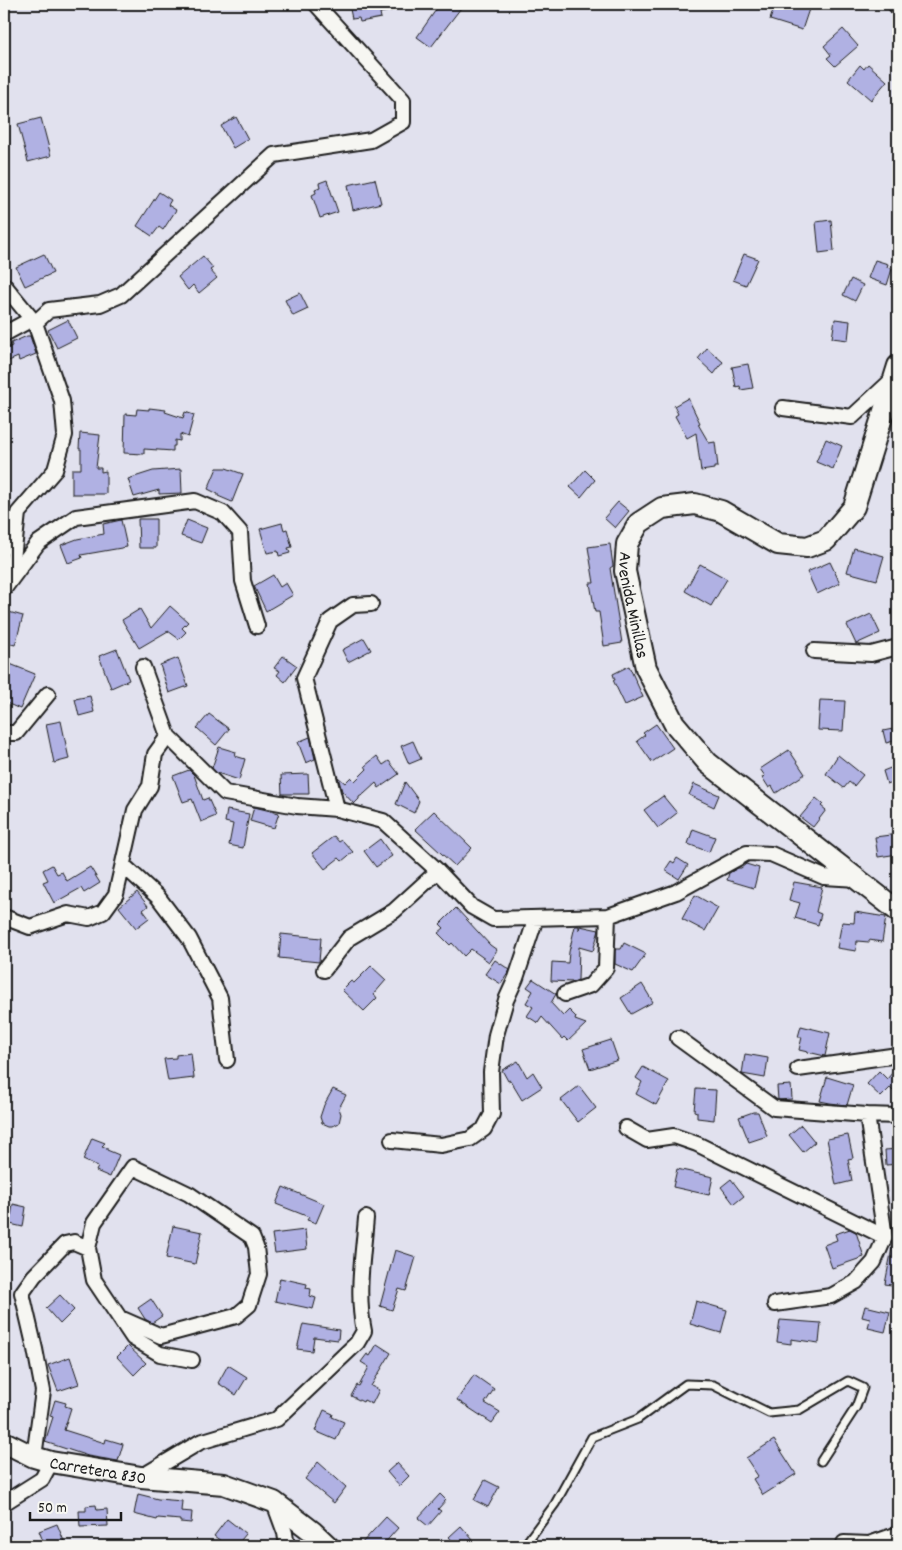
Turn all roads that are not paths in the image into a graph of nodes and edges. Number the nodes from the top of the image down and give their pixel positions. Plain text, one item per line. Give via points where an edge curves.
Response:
1 (316, 4) edge
2 (895, 4) edge
3 (898, 8) edge
4 (4, 285) edge
5 (34, 321) junction
6 (4, 334) edge
7 (897, 371) edge
8 (783, 408) dead end
9 (7, 584) edge
10 (371, 604) dead end
11 (257, 626) dead end
12 (898, 646) edge
13 (814, 651) dead end
14 (144, 667) dead end
15 (48, 694) dead end
16 (4, 734) edge
17 (168, 736) junction
18 (337, 809) junction
19 (123, 865) junction
20 (438, 871) junction
21 (856, 879) junction
22 (898, 911) edge
23 (608, 916) junction
24 (4, 917) edge
25 (536, 918) junction
26 (324, 970) dead end
27 (565, 994) dead end
28 (678, 1038) dead end
29 (898, 1055) edge
30 (227, 1060) dead end
31 (798, 1069) dead end
32 (867, 1116) junction
33 (898, 1116) edge
34 (626, 1128) dead end
35 (392, 1140) dead end
36 (366, 1218) dead end
37 (885, 1237) junction
38 (88, 1248) junction
39 (776, 1304) dead end
40 (120, 1318) junction
41 (192, 1360) dead end
42 (4, 1442) edge
43 (42, 1459) junction
44 (821, 1461) dead end
45 (141, 1476) junction
46 (274, 1502) junction
47 (4, 1503) edge
48 (898, 1534) edge
49 (844, 1542) dead end
50 (287, 1546) edge
51 (328, 1546) edge
52 (524, 1546) edge

1 - 5 street via 403,100 403,122 371,140 274,155 121,295 100,304 49,310
2 - 3 street
4 - 5 street
5 - 6 street
5 - 9 street via 62,401 65,435 55,470 18,513
7 - 8 street via 852,418
7 - 21 street, Avenida Minillas via 854,507 826,540 807,547 778,544 721,511 695,504 662,508 639,523 627,544 625,571 646,668 674,723 708,763
9 - 11 street via 38,543 76,517 195,501 223,513 240,532 243,581
10 - 18 street via 353,605 330,621 304,678
12 - 13 street via 871,654
14 - 17 street
15 - 16 street via 16,733
17 - 18 street via 225,793 297,806
17 - 19 street via 155,754 150,786 135,810
18 - 20 street via 383,821
19 - 24 street via 116,894 103,912 89,918 68,914 30,928
19 - 30 street via 158,897 189,938 220,998
20 - 25 street via 472,907 493,919
20 - 26 street via 394,911 348,938
21 - 22 street, Avenida Minillas
21 - 23 street via 824,877 771,854 747,853 676,892
23 - 25 street
23 - 27 street via 606,968 591,985
25 - 35 street via 496,1036 491,1072 492,1114 484,1129 470,1139 441,1145
28 - 32 street via 774,1108
29 - 31 street
32 - 33 street
32 - 37 street
34 - 37 street via 647,1140 674,1136 697,1144
36 - 45 street via 360,1274 364,1331 357,1343 277,1419 200,1442
37 - 39 street via 874,1262 856,1282 832,1296
38 - 40 street via 94,1280
38 - 40 street via 94,1223 133,1168 189,1194 252,1237 260,1274 249,1305 236,1316 161,1336
38 - 43 street via 74,1242 65,1244 22,1293 43,1391
40 - 41 street via 133,1338 160,1354
42 - 43 street, Carretera 830
43 - 45 street, Carretera 830
43 - 47 street via 42,1479
44 - 52 lane via 856,1407 863,1388 848,1381 799,1410 769,1413 713,1385 686,1384 638,1419 592,1437 555,1504
45 - 46 street, Carretera 830 via 224,1484
46 - 50 street
46 - 51 street, Carretera 830
48 - 49 street via 869,1544

